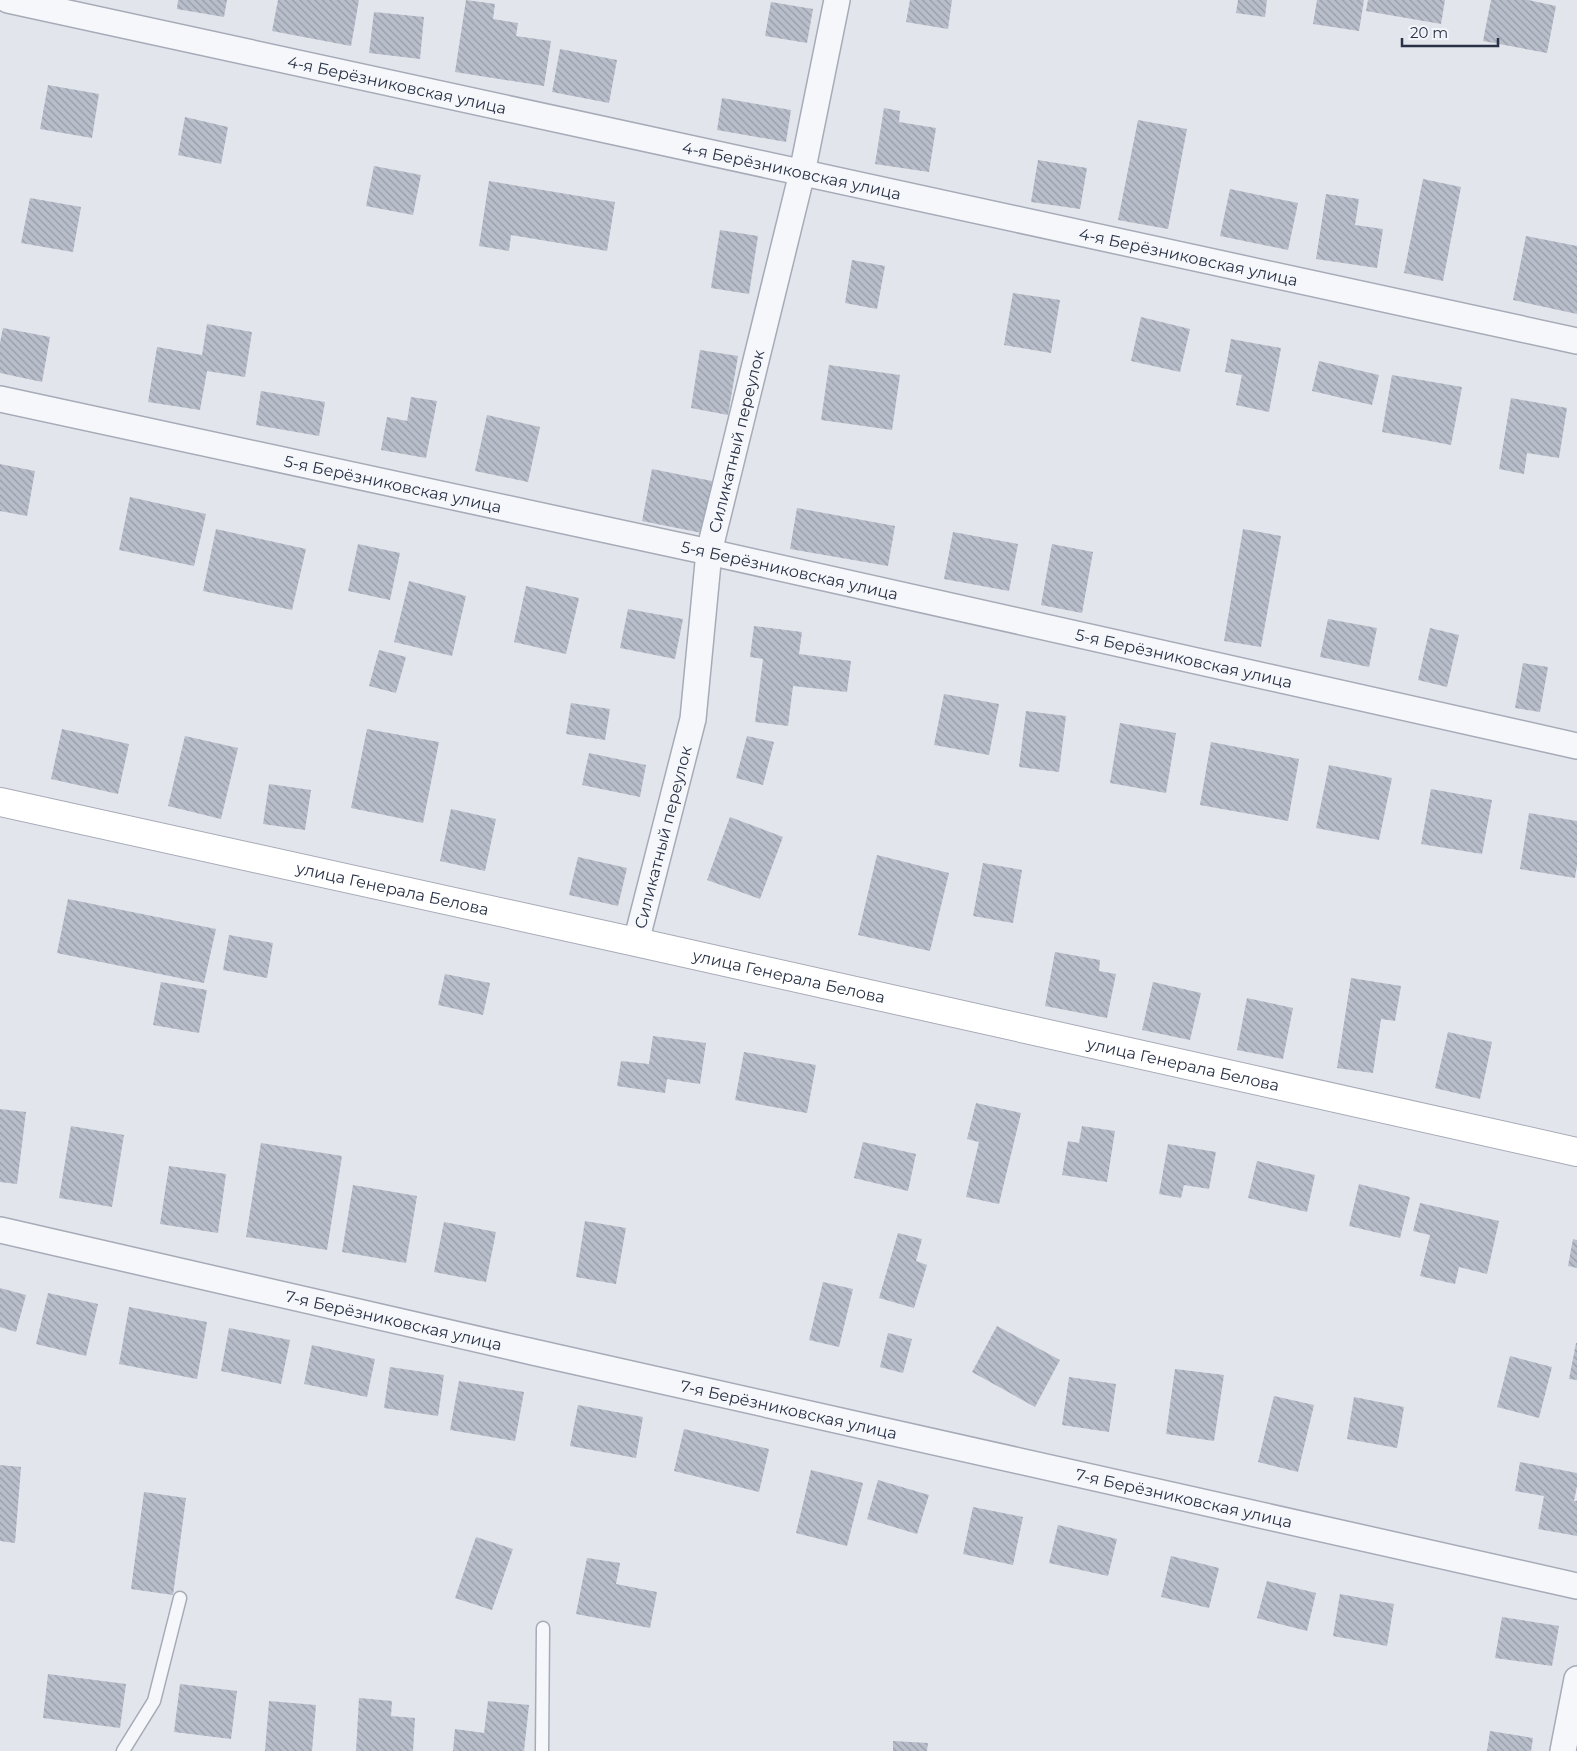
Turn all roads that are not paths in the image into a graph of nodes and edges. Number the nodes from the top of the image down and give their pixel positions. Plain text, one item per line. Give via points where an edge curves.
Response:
1 (8, 0) edge
2 (837, 0) edge
3 (802, 173) junction
4 (1577, 341) edge
5 (0, 399) edge
6 (709, 552) junction
7 (1577, 746) edge
8 (0, 802) edge
9 (636, 942) junction
10 (1577, 1152) edge
11 (0, 1230) edge
12 (1577, 1586) edge
13 (180, 1598) dead end
14 (543, 1628) dead end
15 (1577, 1679) edge
16 (123, 1751) edge
17 (542, 1751) edge
18 (1563, 1751) edge

1 - 3 street, 4-я Берёзниковская улица
2 - 3 street, Силикатный переулок
3 - 4 street, 4-я Берёзниковская улица
3 - 6 street, Силикатный переулок
5 - 6 street, 5-я Берёзниковская улица
6 - 7 street, 5-я Берёзниковская улица
6 - 9 street, Силикатный переулок via 693,720
8 - 9 main road, улица Генерала Белова
9 - 10 main road, улица Генерала Белова
11 - 12 street, 7-я Берёзниковская улица
13 - 16 lane via 154,1700
14 - 17 lane
15 - 18 street

